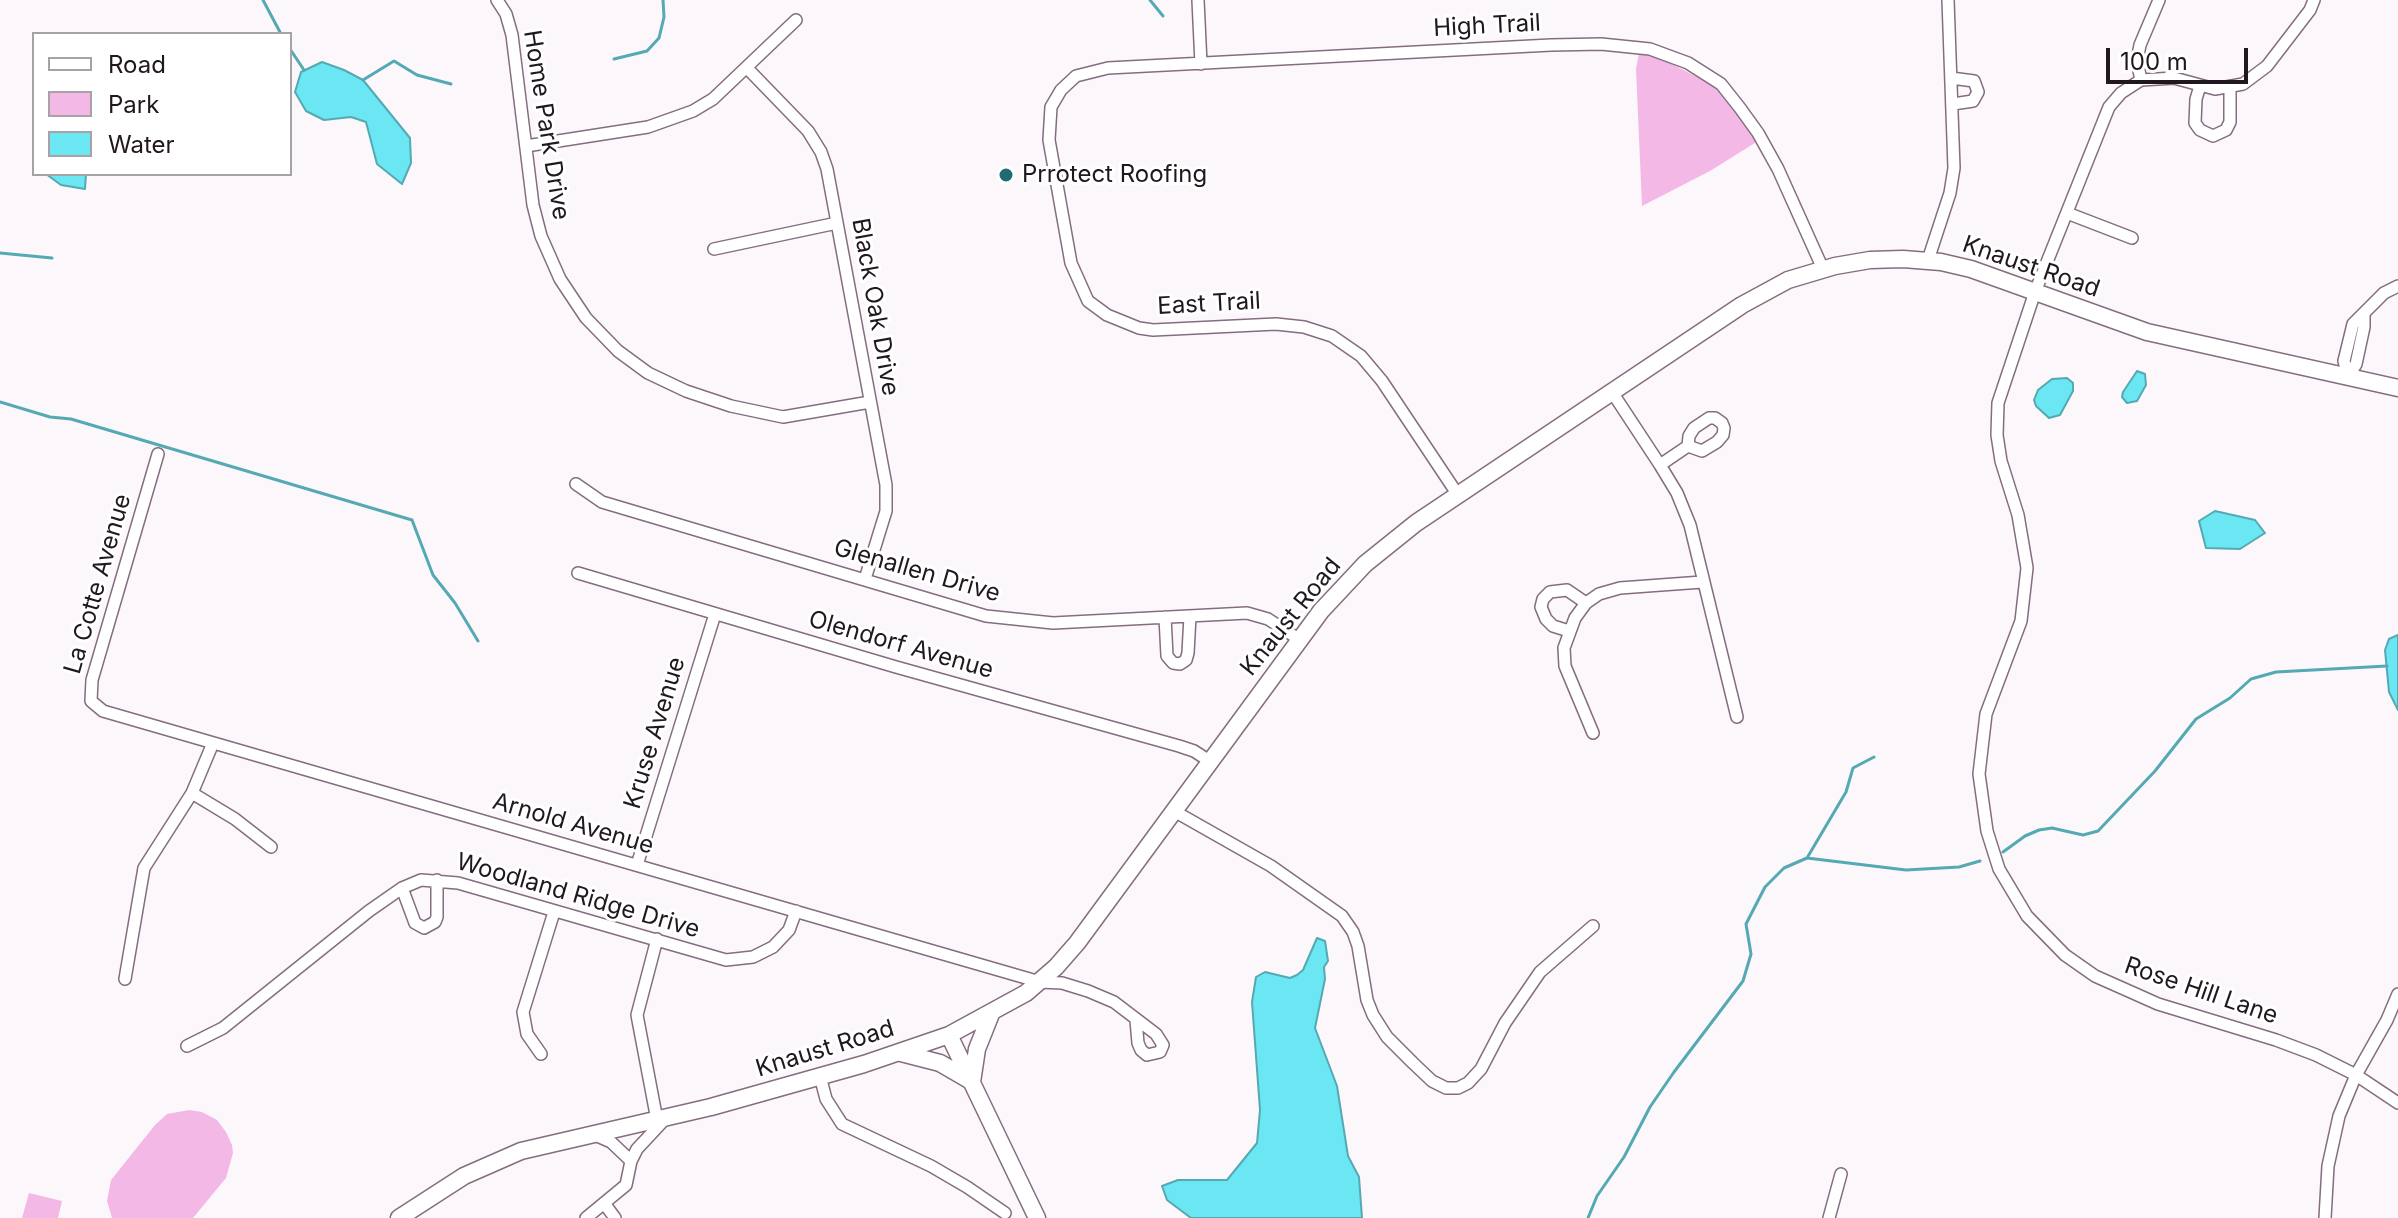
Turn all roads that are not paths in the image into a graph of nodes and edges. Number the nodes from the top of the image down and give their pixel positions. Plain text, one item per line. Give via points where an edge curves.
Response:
1 (497, 0) edge
2 (1198, 0) edge
3 (1948, 0) edge
4 (2159, 0) edge
5 (2314, 0) edge
6 (796, 20) dead end
7 (1201, 64) junction
8 (747, 68) junction
9 (1951, 78) junction
10 (2141, 80) junction
11 (2200, 86) junction
12 (2230, 88) junction
13 (1953, 104) junction
14 (1051, 107) joint
15 (526, 146) junction
16 (2067, 213) junction
17 (837, 223) junction
18 (2132, 238) dead end
19 (714, 249) dead end
20 (1928, 260) junction
21 (1823, 269) junction
22 (2398, 286) edge
23 (2035, 292) junction
24 (2348, 377) junction
25 (2398, 388) edge
26 (1612, 392) junction
27 (870, 402) junction
28 (1688, 446) dead end
29 (158, 454) dead end
30 (1660, 465) junction
31 (576, 484) dead end
32 (1458, 495) junction
33 (578, 573) dead end
34 (865, 579) junction
35 (1702, 582) junction
36 (1586, 603) junction
37 (715, 614) junction
38 (1190, 616) junction
39 (1165, 617) junction
40 (1569, 631) junction
41 (1300, 640) junction
42 (96, 706) joint
43 (1737, 717) dead end
44 (1593, 733) dead end
45 (213, 743) junction
46 (1211, 762) junction
47 (192, 793) junction
48 (1174, 811) junction
49 (271, 847) dead end
50 (637, 865) junction
51 (437, 880) junction
52 (402, 888) junction
53 (796, 911) junction
54 (554, 912) junction
55 (1593, 926) dead end
56 (657, 939) junction
57 (125, 979) dead end
58 (1040, 982) junction
59 (2398, 994) edge
60 (991, 1014) junction
61 (1136, 1020) dead end
62 (949, 1035) junction
63 (187, 1046) dead end
64 (899, 1052) junction
65 (541, 1054) dead end
66 (2356, 1075) junction
67 (820, 1076) junction
68 (972, 1082) junction
69 (2398, 1103) edge
70 (662, 1119) junction
71 (592, 1134) junction
72 (631, 1161) junction
73 (1841, 1174) dead end
74 (604, 1203) junction
75 (1005, 1213) dead end
76 (399, 1218) edge
77 (586, 1218) edge
78 (615, 1218) edge
79 (1037, 1218) edge
80 (1829, 1218) edge
81 (2325, 1218) edge

1 - 15 street, Home Park Drive via 512,35
2 - 7 street
3 - 9 street
4 - 10 street via 2140,45
5 - 12 street via 2267,66
6 - 8 street
7 - 14 street, High Trail via 1092,70 1076,76
7 - 21 street, High Trail via 1551,45 1650,49 1688,63 1721,84 1740,108 1778,169
8 - 15 street via 713,99 663,123
8 - 17 street, Black Oak Drive via 808,131 821,152
9 - 13 street
9 - 13 street via 1974,81 1978,92 1973,101
10 - 11 street via 2174,78
10 - 16 street, Rose Hill Lane via 2109,107
11 - 12 street
11 - 12 street via 2195,123 2213,136 2230,122
13 - 20 street via 1953,182
14 - 32 street, East Trail via 1049,140 1071,263 1088,301 1139,328 1276,324 1332,336 1361,356 1382,381
15 - 27 street, Home Park Drive via 533,205 553,266 586,318 629,359 686,391 766,415 791,417
16 - 18 street
16 - 23 street, Rose Hill Lane
17 - 19 street
17 - 27 street, Black Oak Drive
20 - 21 main road, Knaust Road via 1870,260
20 - 23 main road, Knaust Road
21 - 26 main road, Knaust Road via 1756,296
22 - 24 street via 2353,324 2344,361
23 - 24 main road, Knaust Road via 2147,332
23 - 66 street, Rose Hill Lane via 1998,403 2001,461 2027,568 2021,621 1996,682 1981,741 1982,798 1999,869 2044,936 2095,976 2158,1004 2316,1055
24 - 25 main road, Knaust Road
26 - 30 street
26 - 32 main road, Knaust Road
27 - 34 street, Black Oak Drive via 887,497
28 - 30 street
29 - 42 street, La Cotte Avenue via 92,680 90,698
30 - 35 street via 1690,525
31 - 34 street, Glenallen Drive via 602,502
32 - 41 main road, Knaust Road via 1365,564
33 - 37 street, Olendorf Avenue
34 - 39 street, Glenallen Drive via 997,618 1053,623
35 - 36 street via 1620,588
35 - 43 street
36 - 40 street
36 - 40 street via 1567,590 1550,592 1543,599 1546,619
37 - 46 street, Olendorf Avenue via 1179,746
37 - 50 street, Kruse Avenue
38 - 39 street, Glenallen Drive
38 - 39 street via 1188,653 1180,664 1167,656
38 - 41 street, Glenallen Drive via 1253,614
40 - 44 street via 1565,666
41 - 46 main road, Knaust Road
42 - 45 street, Arnold Avenue
45 - 47 street
45 - 50 street, Arnold Avenue
46 - 48 main road, Knaust Road
47 - 49 street
47 - 57 street via 144,868
48 - 55 street via 1271,866 1342,916 1358,946 1373,1015 1387,1037 1446,1088 1468,1083 1481,1069 1540,972
48 - 58 main road, Knaust Road via 1088,929
50 - 53 street, Arnold Avenue
51 - 52 street, Woodland Ridge Drive
51 - 52 street via 437,917 424,928 415,923
51 - 54 street, Woodland Ridge Drive
52 - 63 street, Woodland Ridge Drive via 223,1028
53 - 56 street, Woodland Ridge Drive via 781,939 753,957 726,960
53 - 58 street, Arnold Avenue
54 - 56 street, Woodland Ridge Drive
54 - 65 street via 523,1012 527,1034
56 - 70 street via 637,1015
58 - 60 main road, Knaust Road
58 - 61 street, Arnold Avenue via 1088,991 1114,1002
59 - 66 street
60 - 62 main road, Knaust Road
60 - 68 main road via 977,1049
62 - 64 main road, Knaust Road
62 - 68 main road
64 - 67 main road, Knaust Road
64 - 68 main road via 940,1063
66 - 69 street, Rose Hill Lane
66 - 81 street via 2331,1147
67 - 70 main road, Knaust Road
67 - 75 street via 826,1099 842,1124 931,1166
68 - 79 main road
70 - 71 main road, Knaust Road
70 - 72 street
71 - 72 street via 611,1142
71 - 76 main road, Knaust Road via 495,1161 445,1186
72 - 74 street via 626,1185
73 - 80 street
74 - 77 street
74 - 78 street

